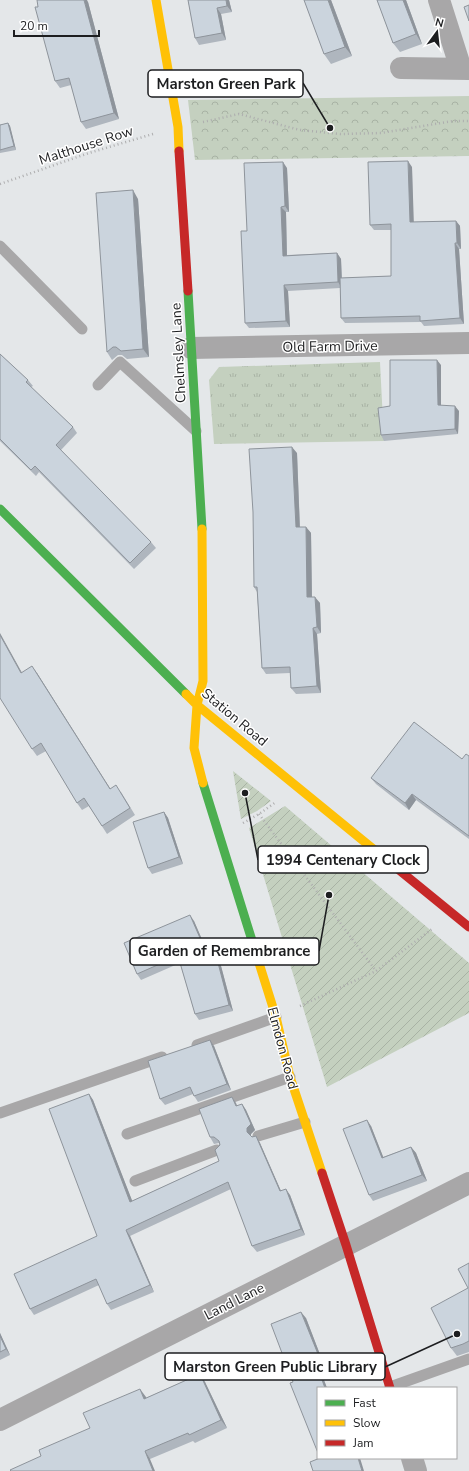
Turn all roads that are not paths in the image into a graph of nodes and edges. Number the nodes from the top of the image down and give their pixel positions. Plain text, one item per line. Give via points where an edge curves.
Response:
1 (156, 0) edge
2 (439, 0) edge
3 (401, 68) dead end
4 (465, 69) edge
5 (0, 246) edge
6 (82, 329) dead end
7 (469, 343) edge
8 (191, 348) junction
9 (98, 385) dead end
10 (196, 432) junction
11 (0, 509) edge
12 (197, 705) junction
13 (469, 927) edge
14 (276, 1017) junction
15 (186, 1048) edge
16 (171, 1054) edge
17 (290, 1077) junction
18 (0, 1113) edge
19 (305, 1122) junction
20 (127, 1134) dead end
21 (258, 1136) edge
22 (217, 1150) edge
23 (135, 1181) dead end
24 (469, 1183) edge
25 (346, 1244) junction
26 (469, 1359) edge
27 (390, 1387) edge
28 (393, 1387) edge
29 (0, 1420) edge
30 (412, 1459) edge
31 (416, 1471) edge

1 - 8 street, Chelmsley Lane via 178,127
2 - 4 street
3 - 4 street
5 - 6 lane
7 - 8 street, Old Farm Drive
8 - 10 street, Chelmsley Lane
9 - 10 lane via 120,362
10 - 12 street, Chelmsley Lane via 203,546 204,681
11 - 12 street, Station Road
12 - 13 street, Station Road
12 - 14 street, Elmdon Road via 194,748
14 - 15 lane
14 - 17 street, Elmdon Road
16 - 18 lane
17 - 19 street, Elmdon Road
17 - 20 lane
19 - 21 lane
19 - 25 street, Elmdon Road
22 - 23 lane
24 - 25 street, Land Lane
25 - 27 street, Elmdon Road
25 - 29 street, Land Lane
26 - 28 lane
30 - 31 street

